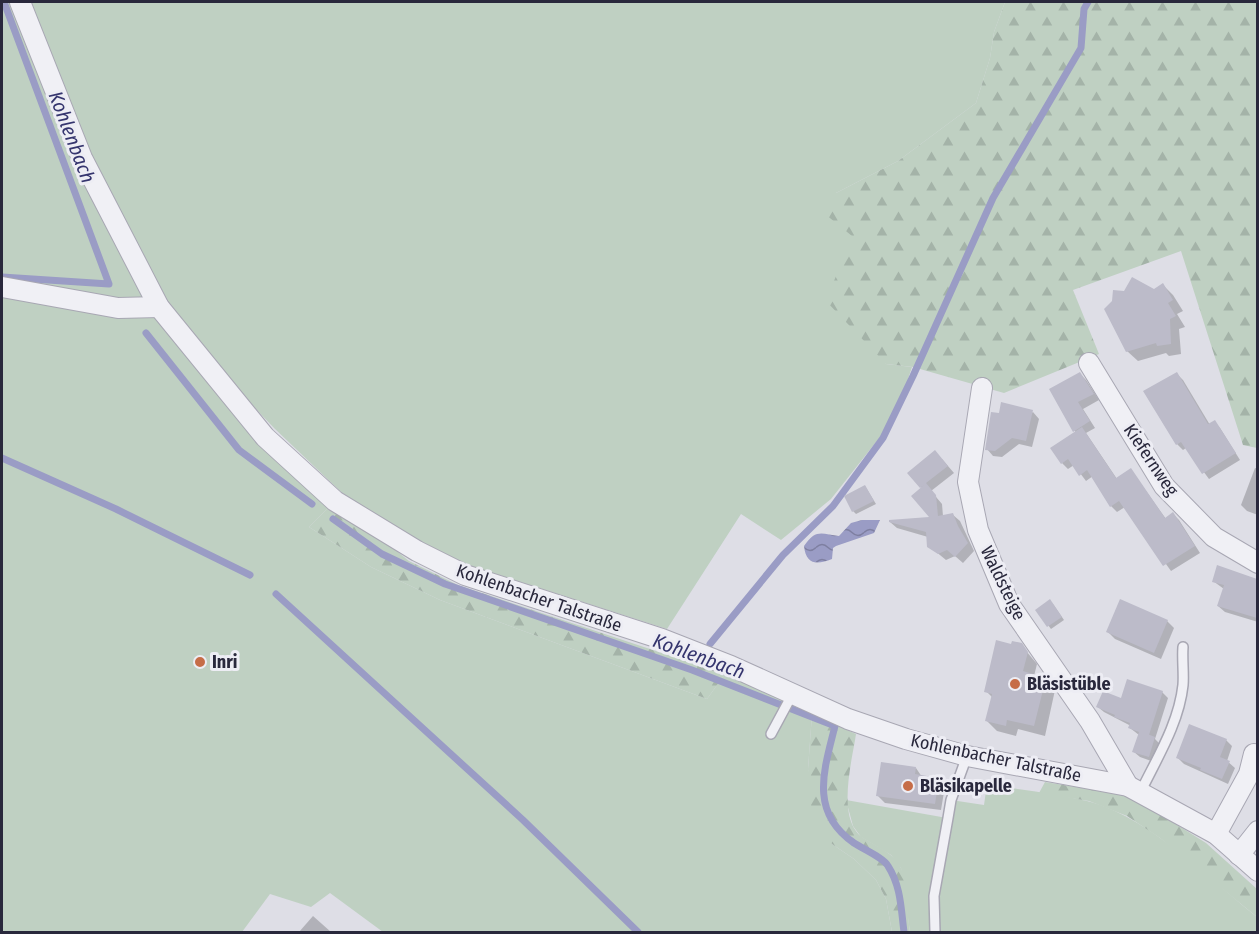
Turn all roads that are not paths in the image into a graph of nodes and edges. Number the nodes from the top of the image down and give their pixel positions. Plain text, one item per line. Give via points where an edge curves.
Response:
1 (20, 2) edge
2 (2, 287) edge
3 (159, 308) junction
4 (1089, 363) dead end
5 (982, 388) dead end
6 (1257, 563) edge
7 (1183, 647) dead end
8 (790, 699) junction
9 (771, 734) dead end
10 (1254, 754) dead end
11 (967, 756) junction
12 (1135, 788) junction
13 (1257, 831) edge
14 (1216, 834) junction
15 (1239, 855) junction
16 (1257, 871) edge
17 (935, 933) edge

1 - 3 street, Kohlenbacher Talstraße via 82,158
2 - 3 street via 118,308
3 - 8 street, Kohlenbacher Talstraße via 265,437 335,501 465,575 662,639 731,666
4 - 6 street, Kiefernweg via 1164,486 1214,537
5 - 12 street, Waldsteige via 968,482 978,530 1009,604
7 - 12 lane via 1183,684 1172,726
8 - 9 lane
8 - 11 street, Kohlenbacher Talstraße via 906,740
10 - 14 street via 1249,774
11 - 12 street, Kohlenbacher Talstraße
11 - 17 lane via 951,800 934,896
12 - 14 street, Kohlenbacher Talstraße
13 - 15 street
14 - 15 street, Kohlenbacher Talstraße
15 - 16 street, Kohlenbacher Talstraße

